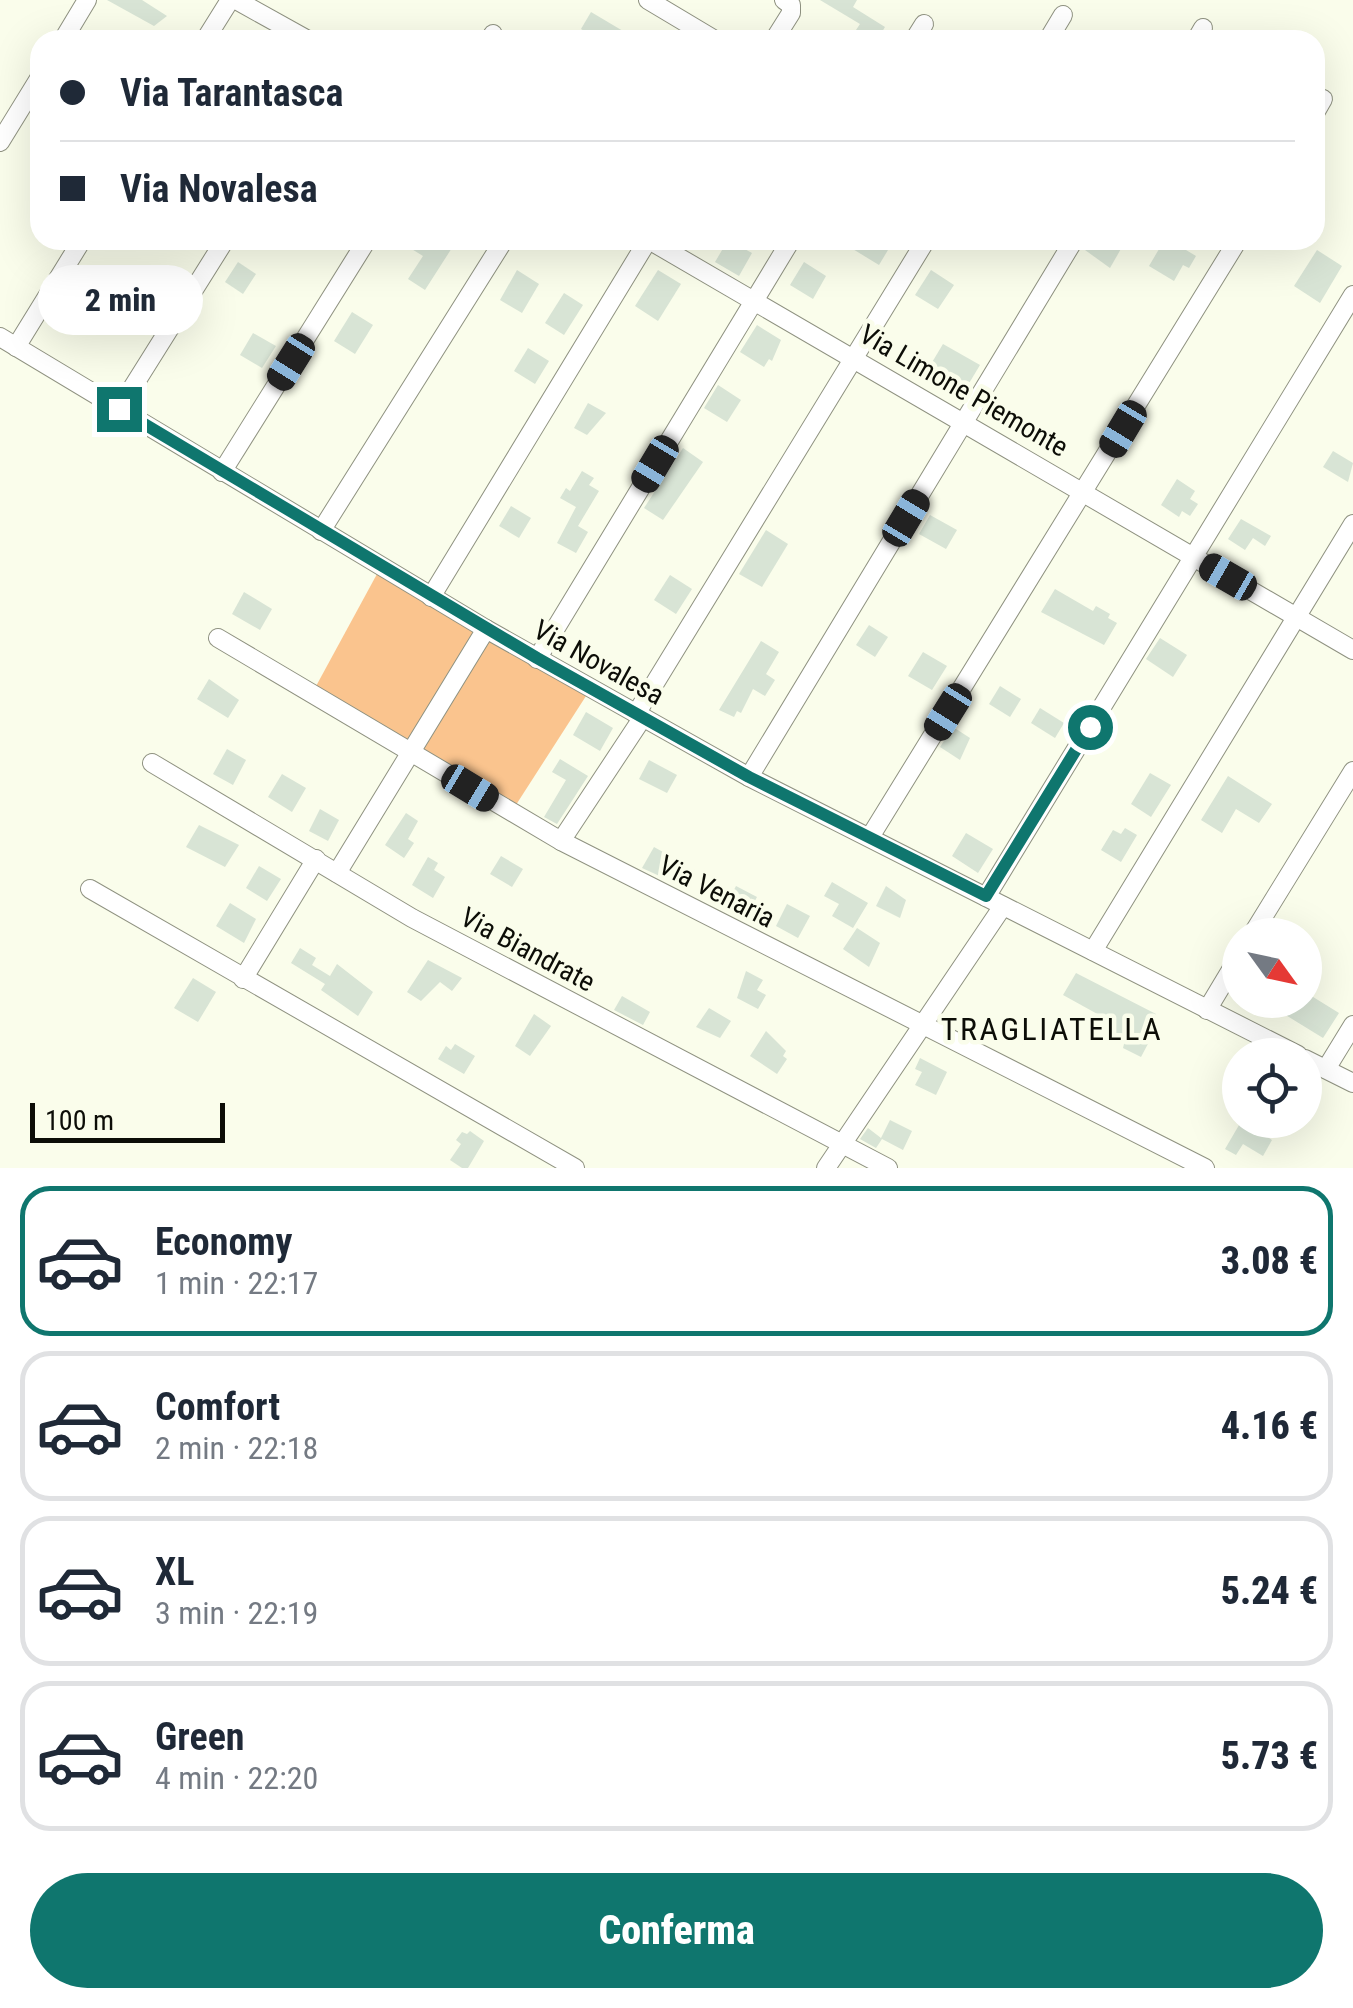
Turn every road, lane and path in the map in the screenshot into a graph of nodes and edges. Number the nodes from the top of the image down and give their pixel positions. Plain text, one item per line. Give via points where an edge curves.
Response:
1 (88, 0) edge
2 (233, 0) edge
3 (648, 0) edge
4 (784, 0) edge
5 (1063, 15) dead end
6 (69, 30) edge
7 (213, 30) edge
8 (289, 30) edge
9 (698, 30) edge
10 (780, 30) edge
11 (1054, 30) edge
12 (30, 93) edge
13 (0, 142) edge
14 (75, 250) edge
15 (219, 250) edge
16 (361, 250) edge
17 (498, 250) edge
18 (643, 250) edge
19 (666, 250) edge
20 (785, 250) edge
21 (920, 250) edge
22 (1068, 250) edge
23 (1232, 250) edge
24 (1353, 295) edge
25 (753, 301) junction
26 (8, 342) edge
27 (853, 358) junction
28 (119, 409) junction
29 (964, 420) junction
30 (222, 472) junction
31 (1084, 492) junction
32 (1353, 524) edge
33 (322, 532) junction
34 (1194, 557) junction
35 (431, 597) junction
36 (1298, 616) junction
37 (486, 629) junction
38 (218, 638) dead end
39 (1353, 650) edge
40 (537, 658) junction
41 (639, 716) junction
42 (410, 752) junction
43 (152, 763) dead end
44 (1353, 771) edge
45 (749, 777) junction
46 (870, 837) junction
47 (561, 841) junction
48 (316, 859) junction
49 (338, 872) junction
50 (90, 890) dead end
51 (986, 896) junction
52 (1003, 906) junction
53 (1262, 918) edge
54 (1093, 951) junction
55 (243, 980) junction
56 (1222, 985) edge
57 (1207, 1010) junction
58 (922, 1024) junction
59 (1353, 1025) edge
60 (1264, 1038) edge
61 (1322, 1067) edge
62 (1326, 1069) junction
63 (1353, 1083) edge
64 (842, 1144) junction
65 (576, 1168) edge
66 (826, 1168) edge
67 (888, 1168) edge
68 (1204, 1168) edge

1 - 6 street
2 - 7 street
2 - 8 street
3 - 9 street
4 - 10 street via 791,13
5 - 11 street
12 - 13 street
14 - 26 street
15 - 28 street
16 - 30 street
17 - 33 street
18 - 35 street
19 - 25 street, Via Limone Piemonte
20 - 25 street
21 - 27 street
22 - 29 street
23 - 31 street
24 - 34 street
25 - 27 street, Via Limone Piemonte
25 - 40 street
26 - 28 street, Via Novalesa
27 - 29 street, Via Limone Piemonte
27 - 41 street
28 - 30 street, Via Novalesa
29 - 31 street, Via Limone Piemonte
29 - 45 street
30 - 33 street, Via Novalesa
31 - 34 street, Via Limone Piemonte
31 - 46 street
32 - 36 street
33 - 35 street, Via Novalesa
34 - 36 street, Via Limone Piemonte
34 - 51 street
35 - 37 street, Via Novalesa
36 - 39 street, Via Limone Piemonte
36 - 54 street
37 - 40 street, Via Novalesa
37 - 42 street
38 - 42 street, Via Venaria
40 - 41 street, Via Novalesa
41 - 45 street, Via Novalesa
41 - 47 street
42 - 47 street, Via Venaria
42 - 49 street
43 - 48 street, Via Biandrate
44 - 53 street
45 - 46 street, Via Novalesa
46 - 51 street, Via Novalesa
47 - 58 street, Via Venaria
48 - 49 street, Via Biandrate
48 - 55 street
49 - 64 street, Via Biandrate via 590,1014
50 - 55 street
51 - 52 street, Via Novalesa
52 - 54 street, Via Novalesa
52 - 58 street
54 - 57 street, Via Novalesa
55 - 65 street
56 - 57 street
57 - 60 street, Via Novalesa
58 - 64 street
58 - 68 street, Via Venaria
59 - 62 street
61 - 62 street
62 - 63 street
64 - 66 street
64 - 67 street, Via Biandrate

